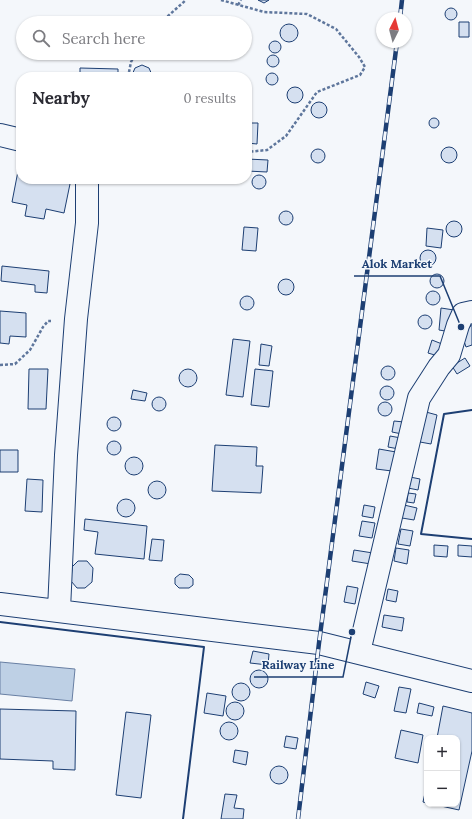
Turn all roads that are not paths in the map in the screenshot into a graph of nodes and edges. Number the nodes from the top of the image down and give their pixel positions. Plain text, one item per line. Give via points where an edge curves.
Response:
1 (0, 135) edge
2 (16, 139) edge
3 (87, 184) edge
4 (472, 312) edge
5 (0, 604) edge
6 (59, 610) junction
7 (359, 652) junction
8 (472, 681) edge

1 - 2 street
3 - 6 street via 87,223 76,319 66,454
4 - 7 street via 462,314 449,355 419,398
5 - 6 street
6 - 7 street via 319,643
7 - 8 street

